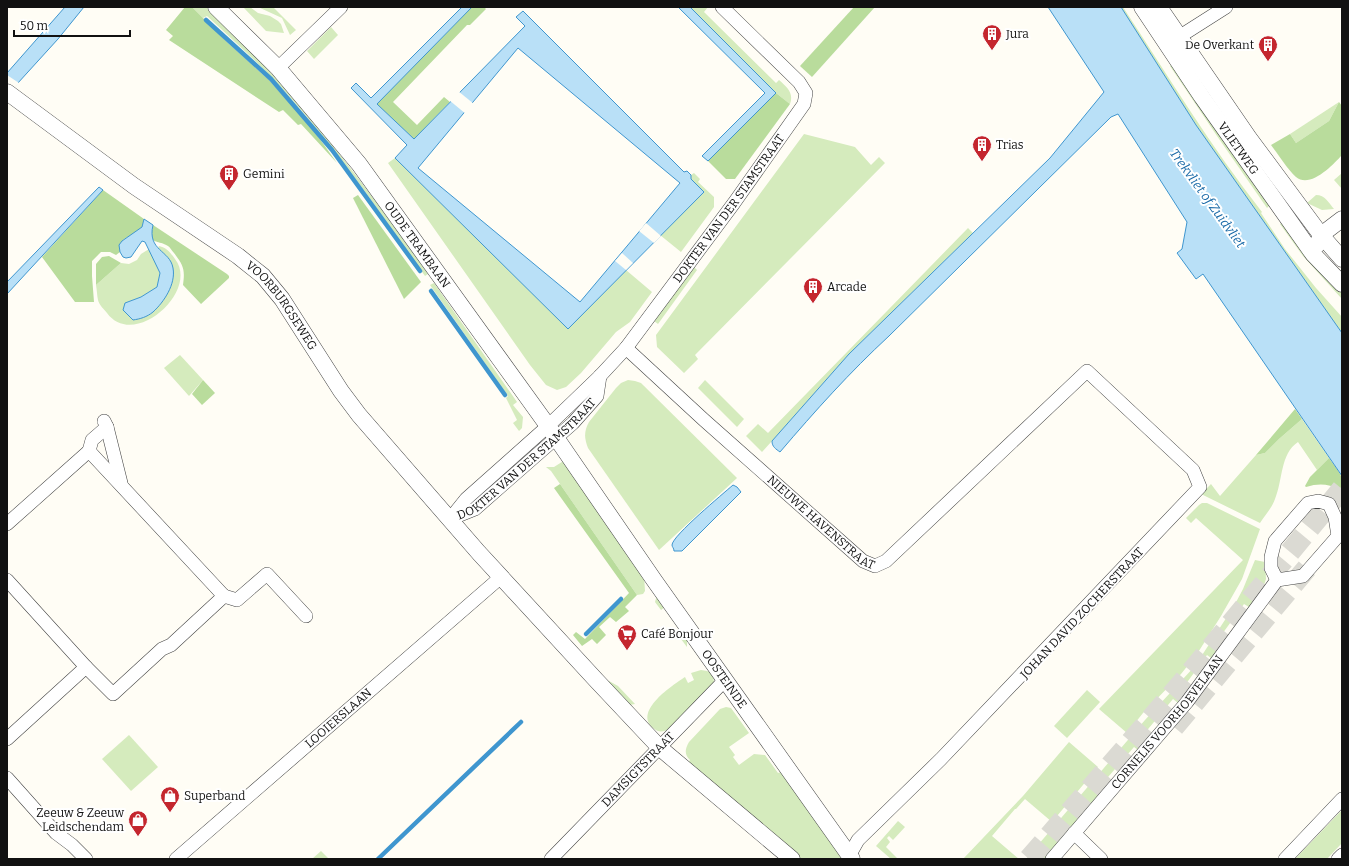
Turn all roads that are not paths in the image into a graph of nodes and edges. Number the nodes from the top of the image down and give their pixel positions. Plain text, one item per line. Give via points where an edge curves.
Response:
1 (216, 7) edge
2 (341, 7) edge
3 (722, 7) edge
4 (1142, 7) edge
5 (1159, 7) edge
6 (1226, 7) edge
7 (1172, 41) junction
8 (278, 68) junction
9 (10, 94) edge
10 (1342, 219) edge
11 (1321, 235) junction
12 (1339, 251) edge
13 (1313, 254) junction
14 (1342, 284) edge
15 (626, 348) junction
16 (1087, 371) joint
17 (552, 432) junction
18 (89, 451) junction
19 (121, 485) junction
20 (597, 499) joint
21 (450, 519) junction
22 (7, 524) edge
23 (501, 577) junction
24 (7, 580) edge
25 (1277, 580) junction
26 (224, 596) junction
27 (306, 616) dead end
28 (86, 667) junction
29 (725, 680) junction
30 (7, 739) edge
31 (660, 748) junction
32 (7, 778) edge
33 (1342, 799) edge
34 (1074, 833) junction
35 (1342, 855) edge
36 (851, 857) edge
37 (86, 859) edge
38 (176, 859) edge
39 (551, 859) edge
40 (792, 859) edge
41 (1052, 859) edge
42 (1101, 859) edge
43 (1284, 859) edge
44 (1338, 859) edge

1 - 8 street, OUDE TRAMBAAN
2 - 8 street
3 - 15 street, DOKTER VAN DER STAMSTRAAT via 799,82 806,93 804,104
4 - 7 street, VLIETWEG
5 - 7 street, VLIETWEG
6 - 7 street
7 - 11 street, VLIETWEG
7 - 13 street, VLIETWEG
8 - 17 street, OUDE TRAMBAAN via 360,164
9 - 21 street, VOORBURGSEWEG via 134,186 238,256 263,276 282,299 359,415
10 - 11 street
11 - 12 street, VLIETWEG
11 - 13 street
12 - 13 street
13 - 14 street, VLIETWEG
15 - 16 street, NIEUWE HAVENSTRAAT via 863,561 875,566 886,561
15 - 17 street, DOKTER VAN DER STAMSTRAAT
16 - 36 street, JOHAN DAVID ZOCHERSTRAAT via 1193,470 1200,486 952,748 858,840
17 - 20 street, OUDE TRAMBAAN
17 - 21 street, DOKTER VAN DER STAMSTRAAT via 466,498
18 - 19 street
18 - 19 street via 92,440 105,423
18 - 22 street
19 - 26 street
20 - 29 street, OOSTEINDE
21 - 23 street, VOORBURGSEWEG
23 - 31 street
23 - 38 street, LOOIERSLAAN
24 - 28 street
25 - 25 street via 1303,576 1338,536 1335,517 1328,504 1318,501 1308,503 1275,541 1271,568
25 - 34 street, CORNELIS VOORHOEVELAAN via 1187,702
26 - 27 street via 237,600 267,574
26 - 28 street via 113,694
28 - 30 street
29 - 31 street, DAMSIGTSTRAAT
29 - 36 street, OOSTEINDE
31 - 39 street, DAMSIGTSTRAAT
31 - 40 street
32 - 37 street via 56,833
33 - 43 street
34 - 41 street, CORNELIS VOORHOEVELAAN
34 - 42 street
35 - 44 street

